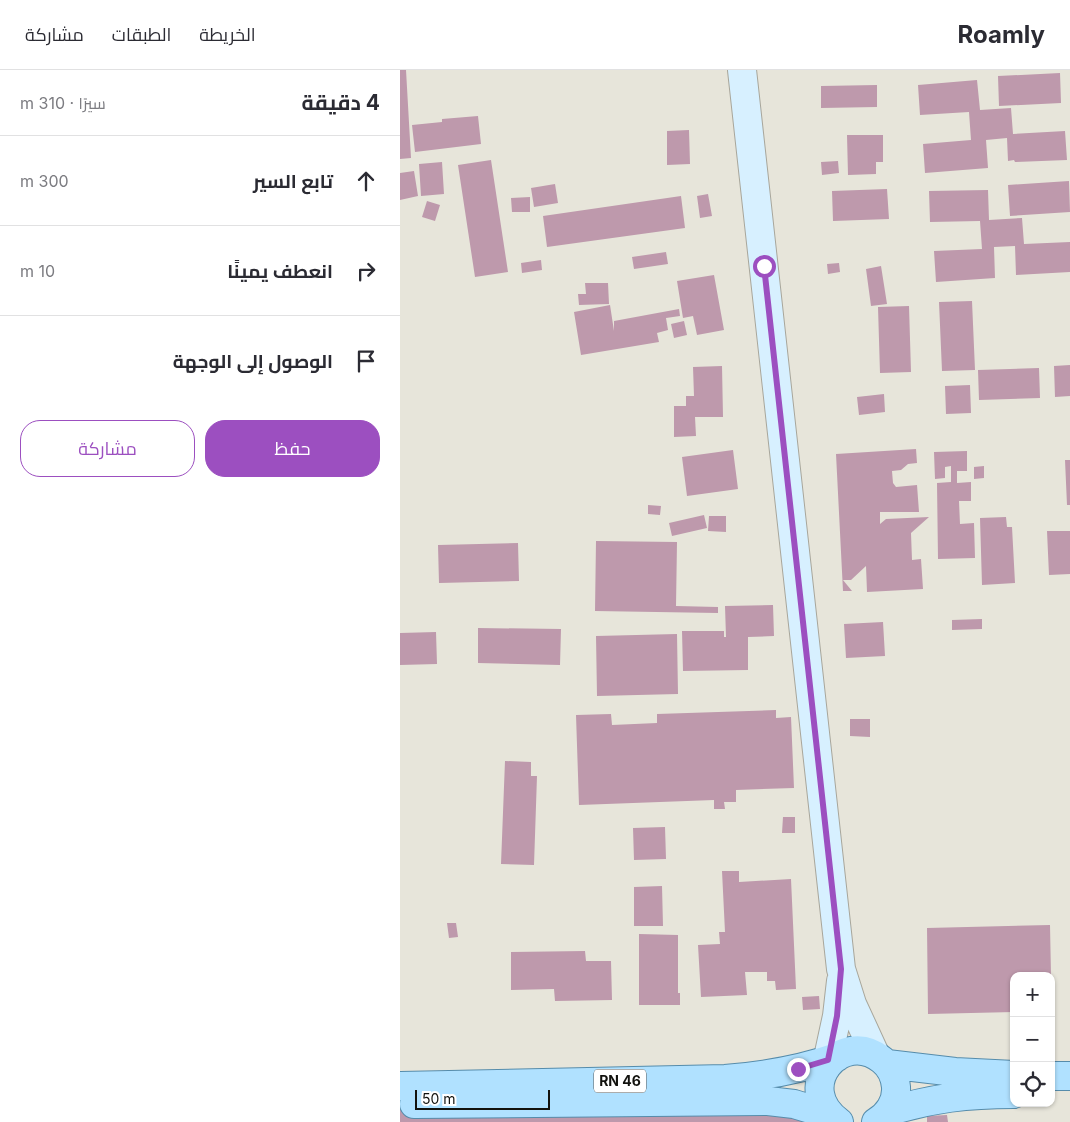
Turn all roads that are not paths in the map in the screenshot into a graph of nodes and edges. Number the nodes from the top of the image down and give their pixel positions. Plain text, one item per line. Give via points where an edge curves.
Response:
1 (742, 70) edge
2 (841, 969) junction
3 (882, 1059) junction
4 (830, 1061) junction
5 (1010, 1075) edge
6 (1055, 1076) edge
7 (1070, 1076) edge
8 (400, 1086) edge
9 (1010, 1094) edge
10 (1055, 1094) edge
11 (1070, 1094) edge
12 (400, 1104) edge
13 (882, 1117) edge
14 (835, 1119) edge

1 - 2 main road
2 - 3 main road via 852,1004
2 - 4 main road
3 - 4 main road via 862,1050 849,1051
3 - 5 main road via 955,1072
3 - 13 main road via 894,1076 896,1088 894,1101
4 - 8 main road, RN 46 via 752,1077 725,1079
4 - 14 main road via 819,1087 824,1107
6 - 7 main road
9 - 13 main road via 953,1096 909,1106
10 - 11 main road
12 - 14 main road, RN 46 via 768,1101 794,1104

